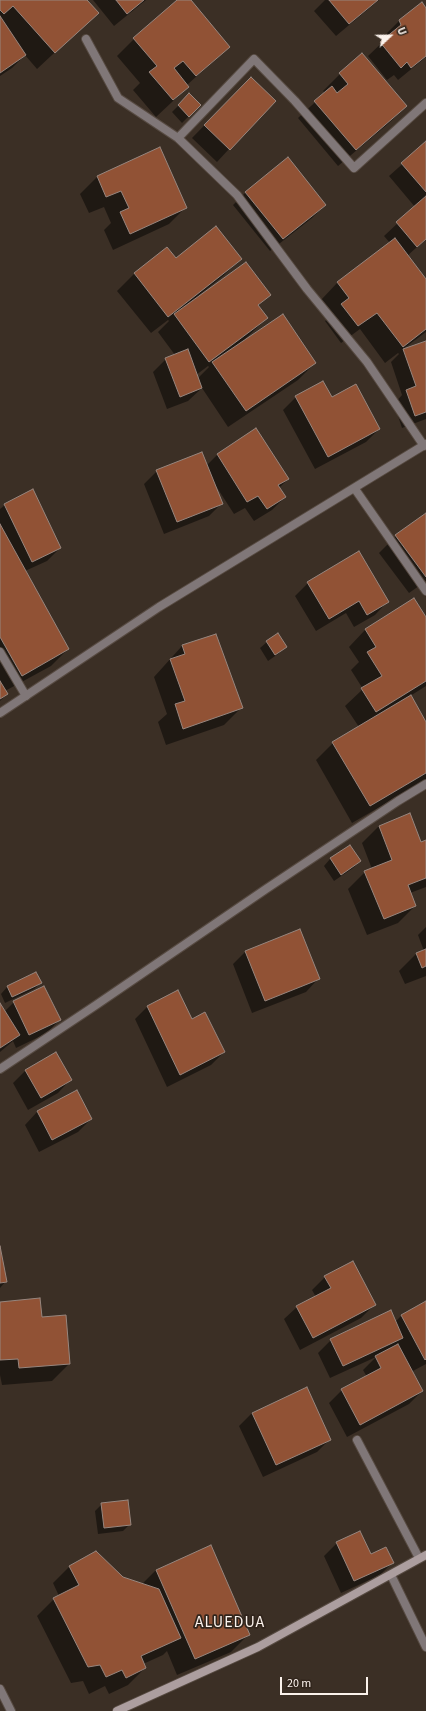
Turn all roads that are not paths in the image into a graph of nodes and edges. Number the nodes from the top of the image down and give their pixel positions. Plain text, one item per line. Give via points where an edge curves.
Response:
1 (86, 40) dead end
2 (426, 103) edge
3 (178, 138) junction
4 (425, 445) edge
5 (356, 489) junction
6 (426, 591) edge
7 (0, 652) edge
8 (26, 696) junction
9 (0, 713) edge
10 (426, 784) edge
11 (0, 1069) edge
12 (358, 1440) dead end
13 (422, 1556) edge
14 (391, 1575) junction
15 (426, 1647) edge
16 (0, 1689) edge
17 (11, 1711) edge
18 (117, 1711) edge

1 - 3 street via 118,98
2 - 3 street via 354,168 296,101 254,59
3 - 4 street via 237,195 307,289 367,362
4 - 5 street
5 - 6 street
5 - 8 street via 159,607
7 - 8 street
8 - 9 street
10 - 11 street
12 - 13 street
13 - 14 street
14 - 15 street
14 - 18 street via 258,1647
16 - 17 street

